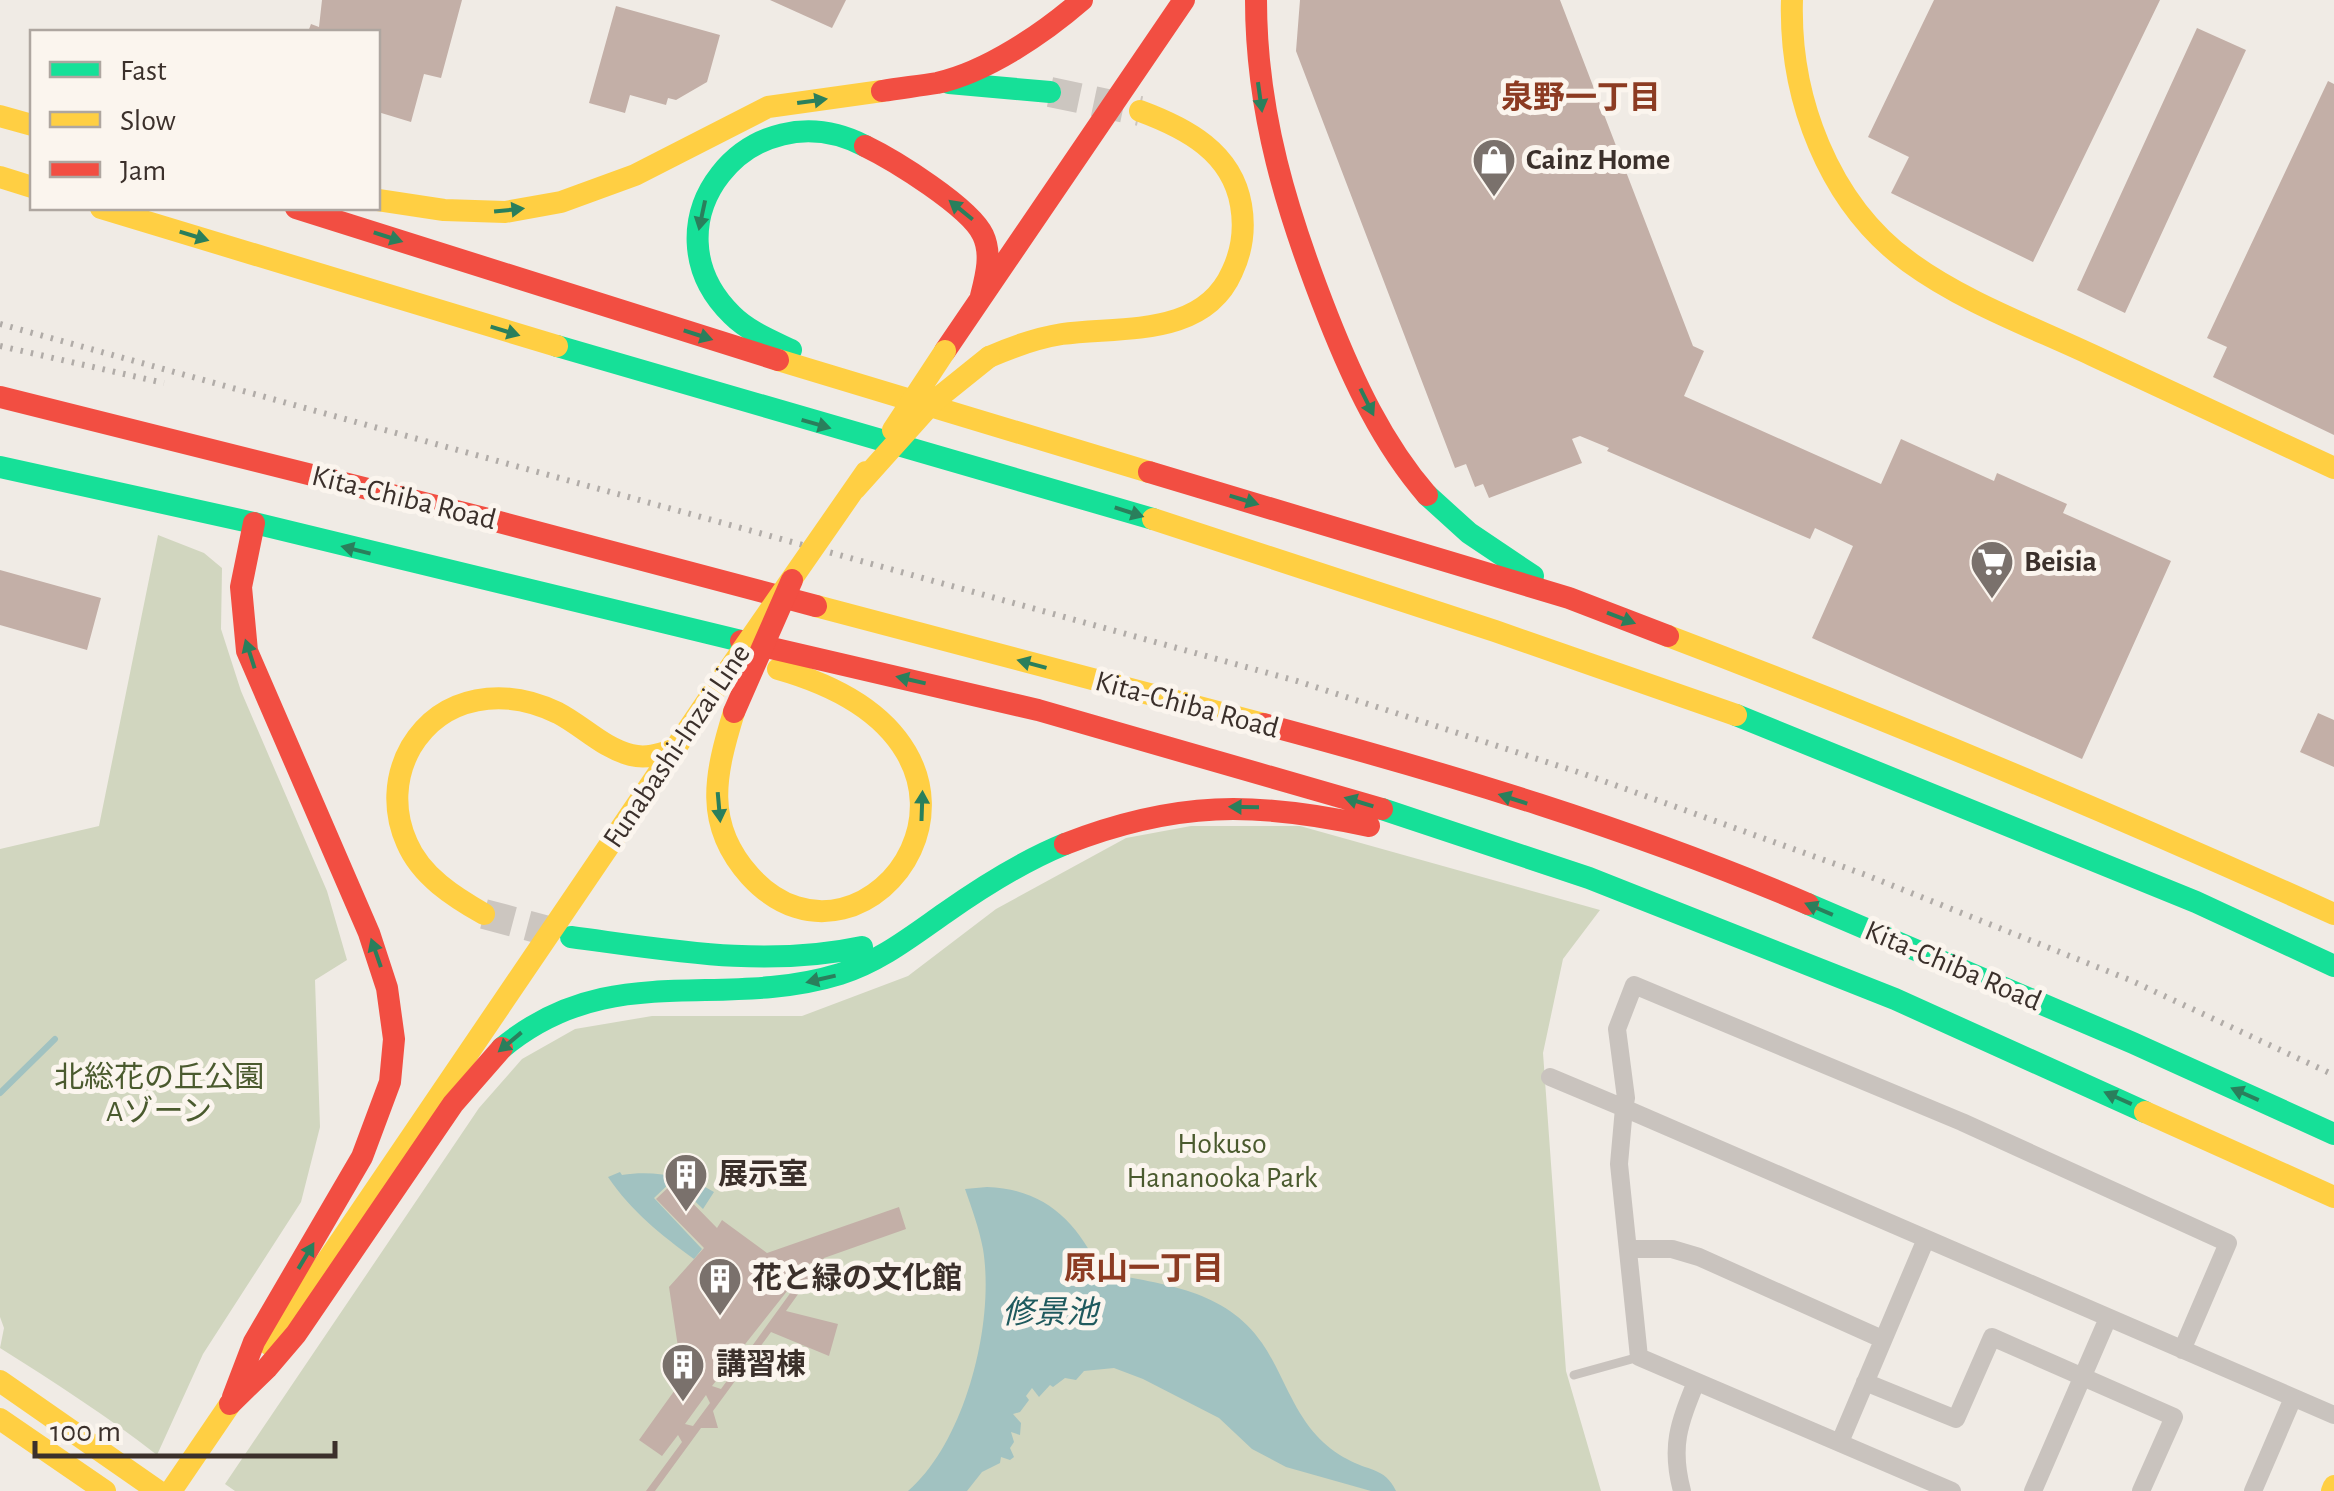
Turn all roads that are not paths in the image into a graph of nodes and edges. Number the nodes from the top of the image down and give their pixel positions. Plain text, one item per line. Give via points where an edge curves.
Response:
1 (1082, 0) edge
2 (1184, 0) edge
3 (1256, 0) edge
4 (1792, 0) edge
5 (941, 82) junction
6 (1050, 92) tunnel mouth
7 (1140, 111) tunnel mouth
8 (0, 116) edge
9 (30, 124) edge
10 (0, 177) edge
11 (30, 186) edge
12 (380, 200) edge
13 (108, 210) edge
14 (302, 210) edge
15 (981, 296) junction
16 (0, 397) edge
17 (0, 467) edge
18 (1135, 467) junction
19 (2334, 468) edge
20 (854, 489) junction
21 (254, 523) junction
22 (414, 564) junction
23 (792, 580) junction
24 (1569, 598) junction
25 (674, 749) junction
26 (960, 902) junction
27 (1678, 912) junction
28 (484, 914) tunnel mouth
29 (2334, 914) edge
30 (572, 937) tunnel mouth
31 (2334, 966) edge
32 (1550, 1076) dead end
33 (1624, 1108) junction
34 (2334, 1134) edge
35 (2334, 1197) edge
36 (1926, 1239) junction
37 (1630, 1248) junction
38 (2108, 1318) junction
39 (1882, 1339) junction
40 (2182, 1350) junction
41 (1639, 1356) junction
42 (1574, 1375) dead end
43 (2082, 1376) junction
44 (0, 1382) edge
45 (1696, 1382) junction
46 (1865, 1382) junction
47 (2294, 1398) junction
48 (230, 1404) junction
49 (2334, 1415) edge
50 (0, 1419) edge
51 (1840, 1442) junction
52 (105, 1491) edge
53 (158, 1491) edge
54 (171, 1491) edge
55 (1682, 1491) edge
56 (1952, 1491) edge
57 (2033, 1491) edge
58 (2141, 1491) edge
59 (2253, 1491) edge

1 - 5 main road via 1045,32
2 - 15 main road, Funabashi-Inzai Line
3 -> 24 main road via 1260,104 1275,174 1340,347 1378,425 1453,522
4 - 19 main road via 1795,65 1812,128 1844,192 1880,238 1954,290
5 - 6 main road
12 -> 5 main road via 505,212 561,202 636,176 768,108
7 - 20 main road, bridge via 1196,136 1222,159 1240,190 1245,230 1221,292 1202,310 1157,326 1064,334 1022,342 989,358 917,414
8 - 9 main road
10 - 11 main road
13 -> 31 main road via 717,396 1118,508 1512,637 1778,730
14 -> 18 main road
15 -> 18 main road via 990,267 987,242 970,214 870,148 831,132 794,128 756,140 726,165 703,204 698,240 704,273 726,310 764,338 812,359 1063,436
15 - 20 main road, Funabashi-Inzai Line, bridge
34 -> 16 main road, Kita-Chiba Road via 1710,862 1379,755
17 - 21 main road, Kita-Chiba Road
18 -> 24 main road
20 - 23 main road, Funabashi-Inzai Line, bridge
22 -> 21 main road, Kita-Chiba Road
48 -> 21 main road via 254,1342 368,1144 390,1082 394,1039 388,988 369,933 248,651 239,580
23 -> 22 main road, bridge via 734,712 720,758 716,806 725,844 745,875 794,907 824,910 862,904 896,880 918,847 922,788 906,750 880,720 809,676 449,583
27 -> 22 main road, Kita-Chiba Road via 1376,808 1038,710
23 - 25 main road, Funabashi-Inzai Line, bridge
24 -> 29 main road via 1827,696
25 - 28 main road via 646,757 618,750 558,714 512,698 470,698 446,710 422,731 398,775 400,826 428,874
25 - 48 main road, Funabashi-Inzai Line
27 -> 26 main road via 1325,814 1248,806 1160,812 1098,831 1043,853
26 - 30 main road via 868,946 782,961
26 -> 48 main road via 889,951 841,974 762,991 622,991 534,1022 486,1064 278,1358
35 -> 27 main road, Kita-Chiba Road via 1894,999
32 - 33 street
33 - 36 street
33 - 37 street via 1620,1164
33 - 40 street via 1618,1029 1634,986 1962,1122 2228,1243
36 - 38 street
36 - 39 street
37 - 39 street via 1699,1256
37 - 41 street
38 - 40 street
38 - 43 street
39 - 46 street
40 - 47 street
41 - 42 lane
41 - 45 street
43 - 46 street via 1992,1337 1956,1419
43 - 57 street
43 - 58 street via 2174,1416
44 - 53 main road
45 - 51 street
45 - 55 street via 1677,1432 1674,1463
46 - 51 street
47 - 49 street
47 - 59 street
48 - 54 main road, Funabashi-Inzai Line
50 - 52 main road
51 - 56 street

